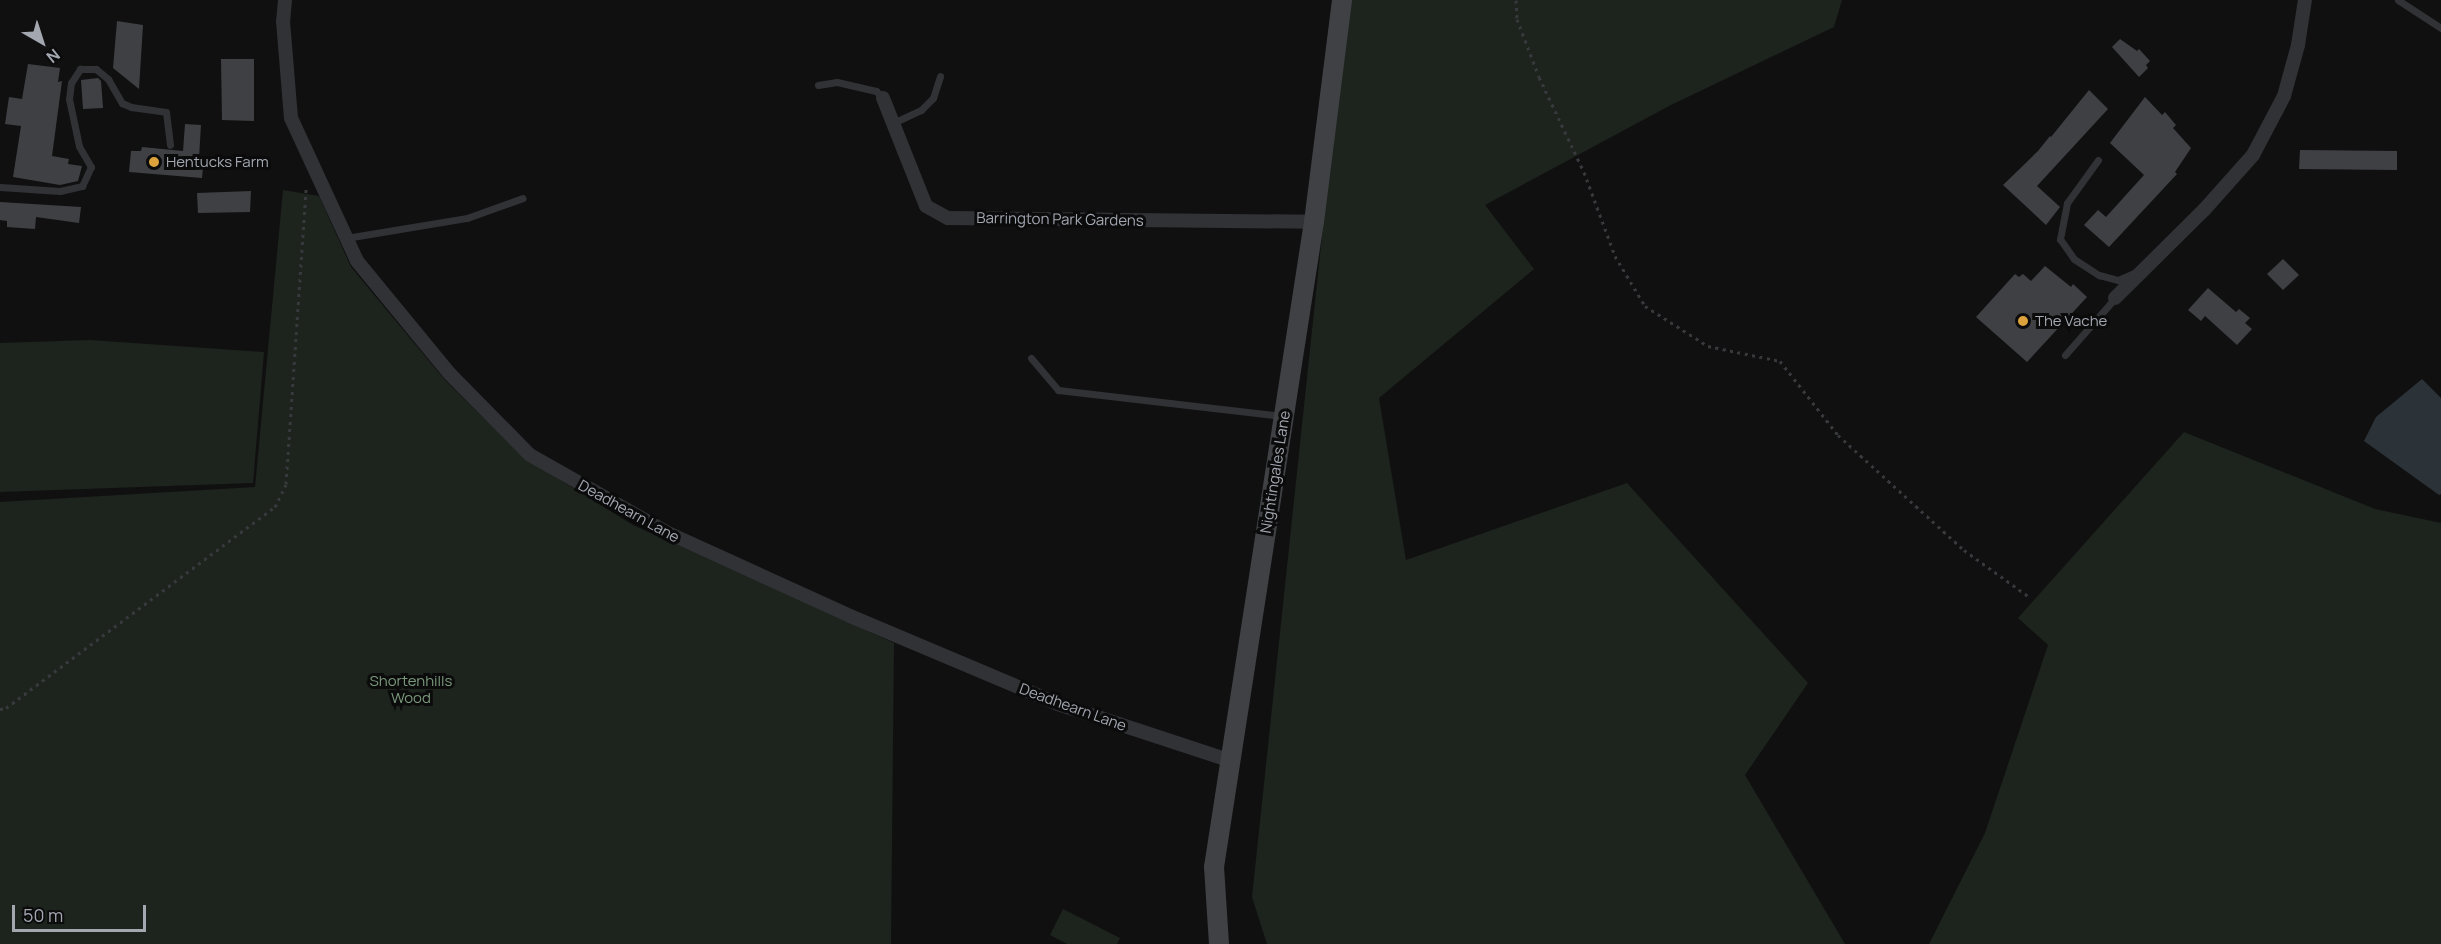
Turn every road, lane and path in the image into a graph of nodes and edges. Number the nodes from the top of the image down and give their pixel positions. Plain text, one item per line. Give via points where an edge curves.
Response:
1 (285, 0) edge
2 (1342, 0) edge
3 (1516, 0) edge
4 (2305, 0) edge
5 (2398, 0) edge
6 (2441, 28) edge
7 (940, 76) dead end
8 (818, 85) dead end
9 (883, 98) joint
10 (893, 123) junction
11 (170, 145) dead end
12 (308, 159) junction
13 (2098, 160) dead end
14 (0, 187) edge
15 (523, 198) dead end
16 (1314, 222) junction
17 (346, 238) junction
18 (2142, 270) junction
19 (2115, 298) joint
20 (2066, 355) dead end
21 (1030, 358) dead end
22 (1285, 416) junction
23 (2028, 596) dead end
24 (0, 709) edge
25 (1228, 760) junction
26 (1219, 944) edge

1 - 12 street, Deadhearn Lane via 283,21 291,118
2 - 16 main road, Nightingales Lane
3 - 23 path via 1517,19 1539,76 1584,172 1615,256 1645,306 1708,346 1780,361 1847,442 1964,550
4 - 18 street via 2284,96 2253,154 2204,210
5 - 6 lane
7 - 10 lane via 933,98 921,110
8 - 9 lane via 837,82 876,91
9 - 10 street, Barrington Park Gardens
10 - 16 street, Barrington Park Gardens via 926,206 948,218
11 - 14 lane via 166,112 122,103 96,69 80,69 71,83 69,99 79,146 91,167 82,186 60,191
12 - 17 street, Deadhearn Lane
12 - 24 path via 286,484 275,507
13 - 18 lane via 2067,203 2060,239 2074,260 2099,275 2118,280
15 - 17 lane via 467,218
16 - 22 main road, Nightingales Lane
17 - 25 street, Deadhearn Lane via 357,261 448,373 530,455 668,533 850,616 1058,704
18 - 19 street
19 - 20 lane
21 - 22 lane via 1058,390
22 - 25 main road, Nightingales Lane
25 - 26 main road, Nightingales Lane via 1214,867

